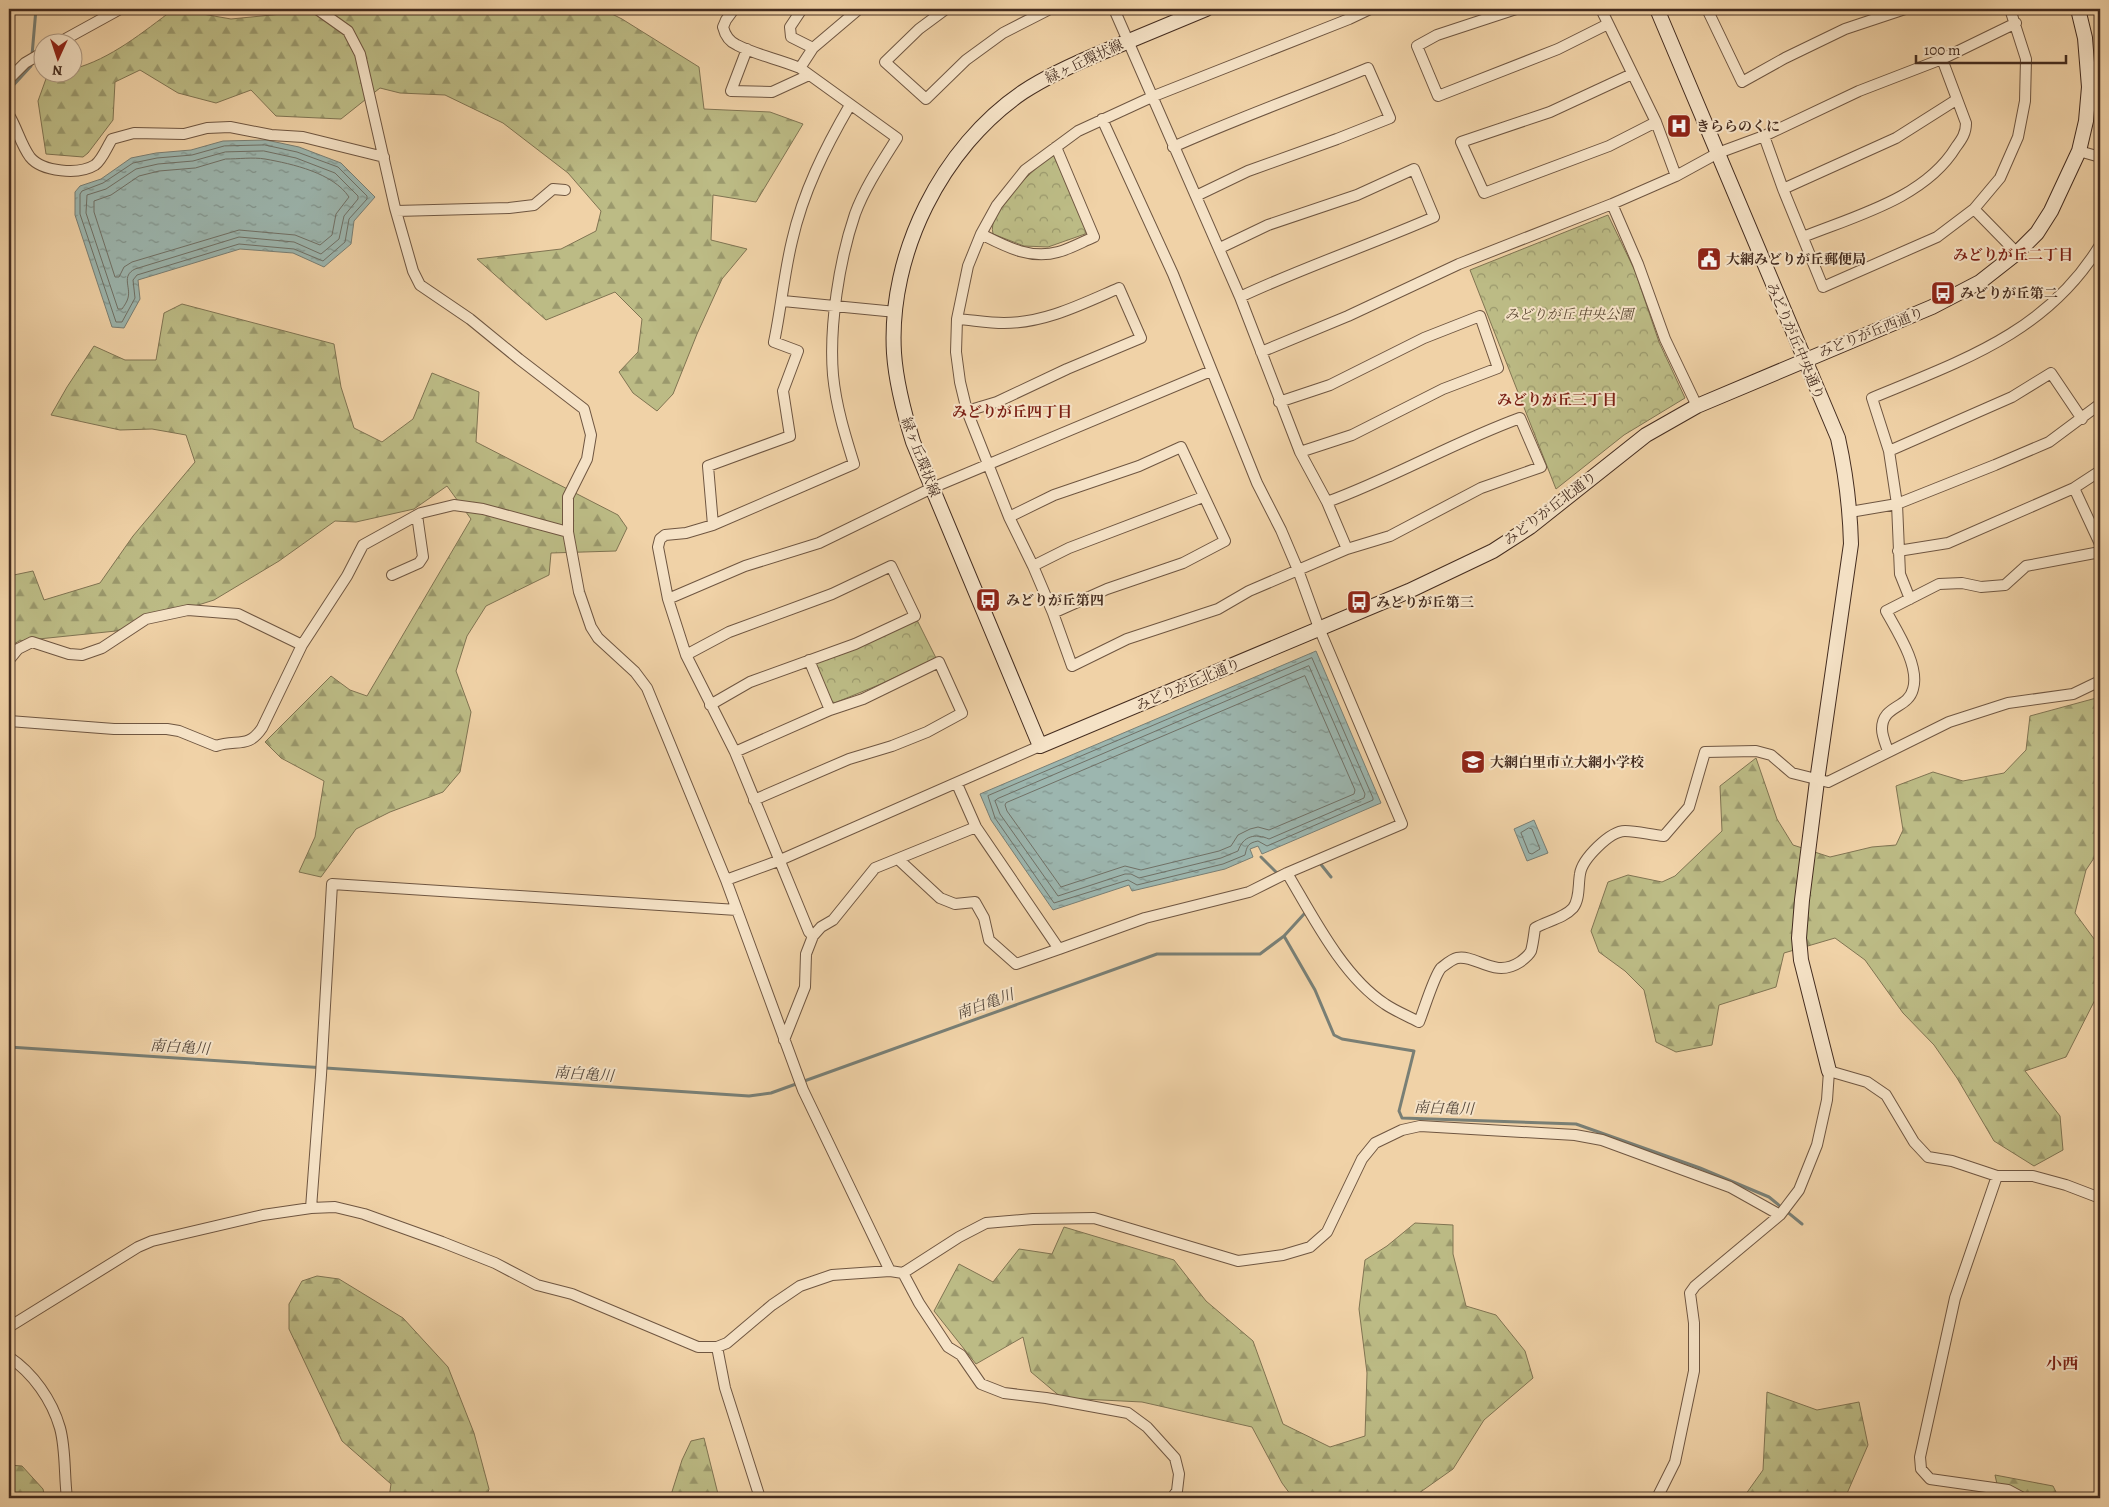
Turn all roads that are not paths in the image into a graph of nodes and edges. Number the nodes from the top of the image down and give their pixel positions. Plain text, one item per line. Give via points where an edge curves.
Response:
1 (120, 9) edge
2 (318, 9) edge
3 (734, 9) edge
4 (802, 9) edge
5 (859, 9) edge
6 (946, 9) edge
7 (1050, 9) edge
8 (1114, 9) edge
9 (1206, 9) edge
10 (1370, 9) edge
11 (1516, 9) edge
12 (1601, 9) edge
13 (1657, 9) edge
14 (1707, 9) edge
15 (1905, 9) edge
16 (2010, 9) edge
17 (2078, 9) edge
18 (1347, 14) edge
19 (2016, 23) junction
20 (1608, 24) junction
21 (78, 32) edge
22 (1130, 41) junction
23 (812, 48) junction
24 (748, 49) junction
25 (32, 59) edge
26 (1942, 59) junction
27 (800, 68) junction
28 (1632, 74) junction
29 (809, 75) junction
30 (9, 80) edge
31 (1154, 96) junction
32 (1956, 100) junction
33 (850, 105) junction
34 (9, 115) edge
35 (1102, 119) junction
36 (1656, 122) junction
37 (1764, 136) junction
38 (1173, 146) junction
39 (1056, 147) junction
40 (2079, 151) junction
41 (1718, 153) junction
42 (384, 157) junction
43 (2100, 157) edge
44 (1676, 176) junction
45 (1783, 189) junction
46 (565, 190) dead end
47 (1196, 196) junction
48 (1612, 204) junction
49 (1974, 209) junction
50 (396, 211) junction
51 (980, 234) junction
52 (1802, 237) junction
53 (2100, 246) edge
54 (1220, 248) junction
55 (2017, 253) junction
56 (1240, 297) junction
57 (783, 301) junction
58 (836, 307) junction
59 (896, 312) junction
60 (957, 319) junction
61 (1261, 352) junction
62 (1804, 360) junction
63 (1211, 371) junction
64 (1279, 402) junction
65 (2100, 404) edge
66 (1697, 406) junction
67 (967, 411) junction
68 (2082, 419) junction
69 (1889, 451) junction
70 (1300, 452) junction
71 (988, 464) junction
72 (2100, 472) edge
73 (932, 488) junction
74 (2074, 488) junction
75 (1203, 497) junction
76 (1327, 502) junction
77 (1897, 504) junction
78 (1850, 512) junction
79 (417, 515) junction
80 (1009, 517) junction
81 (712, 525) junction
82 (568, 532) junction
83 (2100, 544) edge
84 (1347, 549) junction
85 (1898, 551) junction
86 (2100, 552) edge
87 (1033, 566) junction
88 (1298, 570) junction
89 (392, 575) dead end
90 (668, 599) junction
91 (1910, 599) junction
92 (1053, 613) junction
93 (1319, 628) junction
94 (302, 645) junction
95 (686, 655) junction
96 (9, 660) edge
97 (809, 660) junction
98 (2100, 681) edge
99 (710, 705) junction
100 (830, 710) junction
101 (9, 721) edge
102 (1040, 746) junction
103 (1888, 751) junction
104 (735, 752) junction
105 (1817, 780) junction
106 (957, 784) junction
107 (754, 800) junction
108 (976, 827) junction
109 (898, 859) junction
110 (778, 861) junction
111 (1287, 873) junction
112 (726, 880) junction
113 (737, 910) junction
114 (813, 936) junction
115 (1059, 949) junction
116 (784, 1040) junction
117 (1829, 1071) junction
118 (1997, 1176) junction
119 (2100, 1198) edge
120 (311, 1208) junction
121 (1780, 1216) junction
122 (890, 1271) junction
123 (904, 1274) junction
124 (9, 1327) edge
125 (717, 1347) junction
126 (9, 1357) edge
127 (67, 1498) edge
128 (760, 1498) edge
129 (1172, 1498) edge
130 (1657, 1498) edge
131 (2023, 1498) edge

1 - 21 street
2 - 42 street via 348,31 360,54
3 - 24 street via 723,27 725,34 736,45
4 - 23 street via 790,27 791,37
5 - 23 street
6 - 7 street via 919,29 885,62 926,99 966,60 1004,33
8 - 22 street
9 - 22 street, 緑ヶ丘環状線
10 - 18 street
11 - 20 street via 1437,36 1418,46 1438,96 1549,52
12 - 20 street
13 - 41 street, みどりが丘中央通り
14 - 15 street via 1742,82 1845,30
16 - 19 street
17 - 40 street, みどりが丘西通り via 2085,38 2089,87
18 - 31 street
19 - 26 street
19 - 49 street via 2026,59 2025,101 2018,137 2000,178
20 - 28 street
22 - 31 street
22 - 59 street, 緑ヶ丘環状線 via 1055,72 1023,92 993,116 962,149 940,178 922,213 908,251
23 - 27 street
24 - 27 street
24 - 29 street via 731,91 772,92
25 - 30 street
26 - 32 street
26 - 37 street via 1859,90
27 - 29 street
28 - 36 street
28 - 36 street via 1550,112 1462,142 1484,193 1610,146
29 - 33 street
31 - 35 street
31 - 38 street
32 - 45 street via 1896,138
32 - 52 street via 1966,123 1966,132 1948,161 1920,184 1890,201
33 - 57 street via 815,170 802,207 792,242
33 - 58 street via 897,138 870,182 856,213 845,250
34 - 42 street via 29,156 38,165 71,170 86,170 97,163 112,139 119,137 134,133 184,134 230,127 271,135 303,136
35 - 39 street
35 - 63 street via 1173,274
36 - 44 street
37 - 41 street
37 - 45 street
38 - 47 street
38 - 47 street via 1368,68 1390,118 1248,171
39 - 51 street via 1025,170 997,205
39 - 51 street via 1094,237 1058,252 1033,254 1012,250
40 - 43 street
40 - 55 street, みどりが丘西通り via 2052,211 2037,233
41 - 44 street
41 - 62 street, みどりが丘中央通り
42 - 50 street
44 - 48 street
45 - 52 street
46 - 50 street via 553,189 534,205
47 - 54 street
48 - 61 street via 1459,264
48 - 66 street via 1666,340
49 - 52 street via 1937,237 1823,287
49 - 55 street
50 - 82 street via 413,272 420,285 470,319 584,409 591,436 586,460 568,497
51 - 60 street via 968,266
53 - 69 street via 2088,266 2060,298 2022,328 1970,357 1872,398
54 - 56 street
54 - 56 street via 1268,224 1357,195 1414,169 1434,217 1286,275
55 - 62 street, みどりが丘西通り via 1959,294
56 - 61 street
57 - 58 street
57 - 81 street via 774,342 798,350 783,391 790,436 708,466
58 - 59 street
58 - 81 street via 833,375 840,420 854,464
59 - 73 street, 緑ヶ丘環状線 via 894,353 903,409
60 - 67 street via 956,352
60 - 67 street via 1003,323 1033,321 1119,288 1141,338 997,402
61 - 64 street
62 - 66 street, みどりが丘北通り
62 - 78 street, みどりが丘中央通り via 1838,438
63 - 71 street
63 - 88 street via 1256,483
64 - 70 street
64 - 70 street via 1330,385 1424,338 1480,316 1498,368 1443,389 1352,435
65 - 68 street
66 - 93 street, みどりが丘北通り via 1646,435 1530,527 1493,551 1409,591
67 - 71 street
68 - 69 street via 2051,373 2012,397
68 - 77 street via 2049,442
69 - 77 street
70 - 76 street
71 - 73 street
71 - 80 street
72 - 74 street
73 - 90 street via 819,543 745,566
73 - 102 street, 緑ヶ丘環状線
74 - 83 street
74 - 85 street via 1948,543
75 - 80 street via 1181,447 1139,466 1054,495
75 - 87 street via 1069,548
75 - 92 street via 1225,541 1183,563 1107,589
76 - 84 street
76 - 84 street via 1369,486 1479,433 1520,418 1541,467 1481,488 1390,536
77 - 78 street
77 - 85 street
78 - 105 street, みどりが丘中央通り via 1847,583
79 - 82 street via 454,505 483,508
79 - 89 street via 422,557 419,563
79 - 94 street via 362,545 348,576
80 - 87 street
81 - 90 street via 665,535 660,539 658,547
82 - 112 street via 579,592 591,626 598,638 635,672 647,688
84 - 88 street
85 - 91 street via 1900,574
86 - 91 street via 2026,566 2005,585 1938,584
87 - 92 street
88 - 92 street via 1249,591 1218,609 1127,639 1072,666
88 - 93 street
90 - 95 street
91 - 103 street via 1886,611 1905,643 1913,674 1913,690 1904,703 1889,710 1883,720 1881,731
93 - 102 street, みどりが丘北通り
93 - 111 street via 1402,824
94 - 96 street via 238,614 188,610 146,619 102,648 82,655 32,642 18,649
94 - 101 street via 262,728 256,738 247,742 216,746 167,729 114,729
95 - 97 street via 729,632 832,594 891,566 915,616 856,644
95 - 99 street
97 - 99 street via 750,682
97 - 100 street
98 - 103 street via 2074,694 2008,704 1949,722
99 - 104 street
100 - 104 street
100 - 107 street via 862,700 939,662 962,713 927,732 849,759
102 - 106 street
103 - 105 street via 1828,782
104 - 107 street
105 - 111 street via 1792,773 1771,756 1756,751 1705,752 1689,807 1664,836 1623,831 1594,849 1580,872 1574,907 1535,928 1530,951 1524,959 1504,968 1463,958 1450,962 1440,969 1419,1022 1384,1004 1362,984 1338,956
105 - 117 street, みどりが丘中央通り via 1799,938 1801,960
106 - 108 street
106 - 110 street
107 - 110 street
108 - 109 street
108 - 115 street
109 - 114 street via 875,868 833,920
109 - 115 street via 940,898 955,904 975,902 984,918 989,940 1016,964
110 - 112 street
110 - 114 street
111 - 115 street via 1249,892 1145,918
112 - 113 street
113 - 116 street
113 - 120 street via 332,884
114 - 116 street via 806,954 805,987
116 - 122 street via 803,1090
117 - 118 street via 1867,1082 1886,1095 1914,1142 1928,1157 1952,1161
117 - 121 street via 1827,1100 1812,1163 1800,1190
118 - 119 street via 2033,1176
118 - 131 street via 1955,1298 1920,1469 1930,1479 2008,1490
120 - 124 street via 263,1215 152,1241
120 - 125 street via 335,1207 364,1214 478,1256 537,1285 572,1294 698,1347
121 - 123 street via 1730,1187 1602,1140 1575,1135 1420,1126 1402,1130 1375,1143 1362,1159 1327,1232 1310,1247 1282,1255 1238,1261 1094,1218 1033,1219 986,1223
121 - 130 street via 1690,1293 1694,1371 1675,1462
122 - 123 street
122 - 125 street via 832,1275 800,1286 727,1343
123 - 129 street via 948,1347 961,1355 981,1384 1004,1393 1128,1413 1147,1426 1175,1458 1179,1474 1177,1491
125 - 128 street via 725,1388
126 - 127 street via 22,1365 50,1401 60,1429

